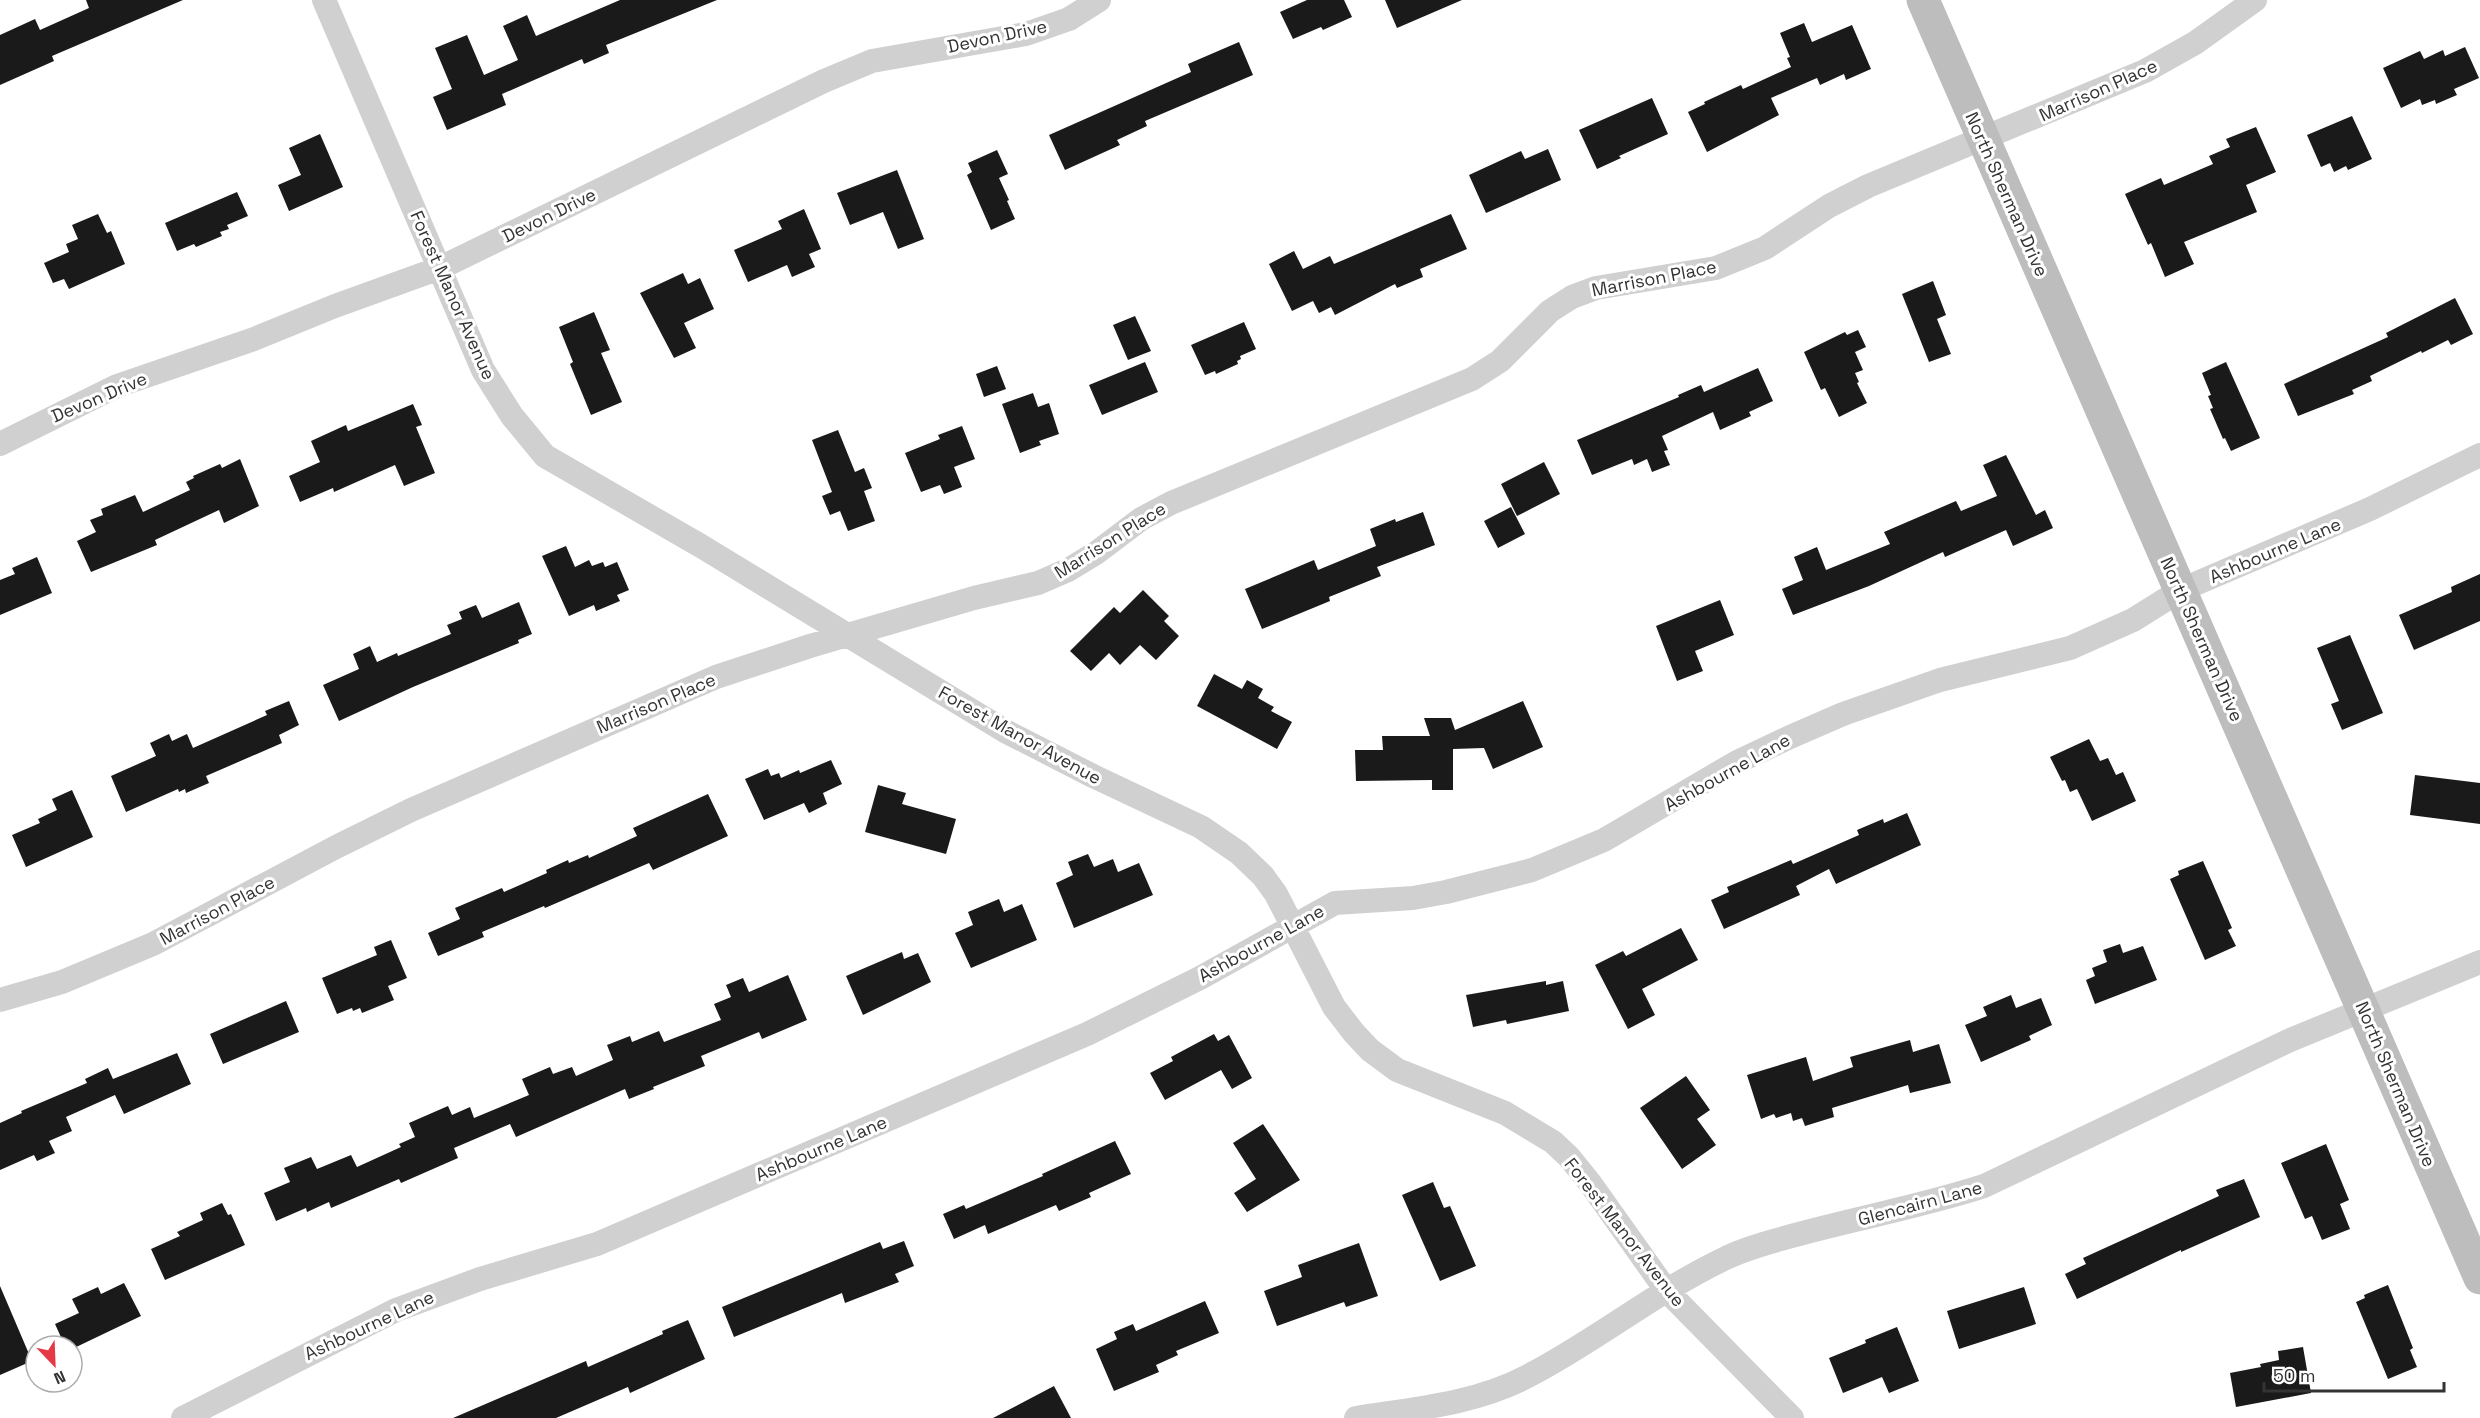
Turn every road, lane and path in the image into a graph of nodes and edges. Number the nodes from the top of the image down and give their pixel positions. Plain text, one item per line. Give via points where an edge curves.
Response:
1 (324, 0) edge
2 (1099, 0) edge
3 (1923, 0) edge
4 (2254, 0) edge
5 (1983, 138) junction
6 (440, 268) junction
7 (0, 444) edge
8 (2480, 454) edge
9 (2181, 590) junction
10 (849, 636) junction
11 (1294, 925) junction
12 (2480, 962) edge
13 (0, 1000) edge
14 (2364, 1010) junction
15 (2480, 1278) edge
16 (1666, 1290) junction
17 (183, 1418) edge
18 (1356, 1418) edge
19 (1792, 1418) edge

1 - 6 street, Forest Manor Avenue
2 - 6 street, Devon Drive via 1069,19 1026,34 872,61
3 - 5 main road, North Sherman Drive
4 - 5 street, Marrison Place via 2195,43 2145,71
5 - 9 main road, North Sherman Drive
5 - 10 street, Marrison Place via 1868,186 1765,248 1726,264 1596,288 1572,297 1550,311 1500,361 1472,379 1171,503 1068,570 1038,583
6 - 7 street, Devon Drive via 117,386
6 - 10 street, Forest Manor Avenue via 483,370 512,416 545,456
8 - 9 street, Ashbourne Lane via 2370,508
9 - 11 street, Ashbourne Lane via 2133,620 2070,648 1940,680 1843,714 1737,762 1604,840 1532,870 1413,898 1335,903
9 - 14 main road, North Sherman Drive
10 - 11 street, Forest Manor Avenue via 1005,731 1221,839 1263,876
10 - 13 street, Marrison Place via 716,677 411,810 153,944 62,982
11 - 16 street, Forest Manor Avenue via 1334,1006 1370,1050 1397,1070 1505,1113 1552,1142 1590,1183
11 - 17 street, Ashbourne Lane via 1200,978 1087,1034 597,1244 480,1279 396,1310
12 - 14 street, Glencairn Lane
14 - 15 main road, North Sherman Drive
14 - 16 street, Glencairn Lane via 2288,1041 1984,1186 1746,1250
16 - 18 street, Glencairn Lane via 1548,1366 1505,1386 1439,1406
16 - 19 street, Forest Manor Avenue

